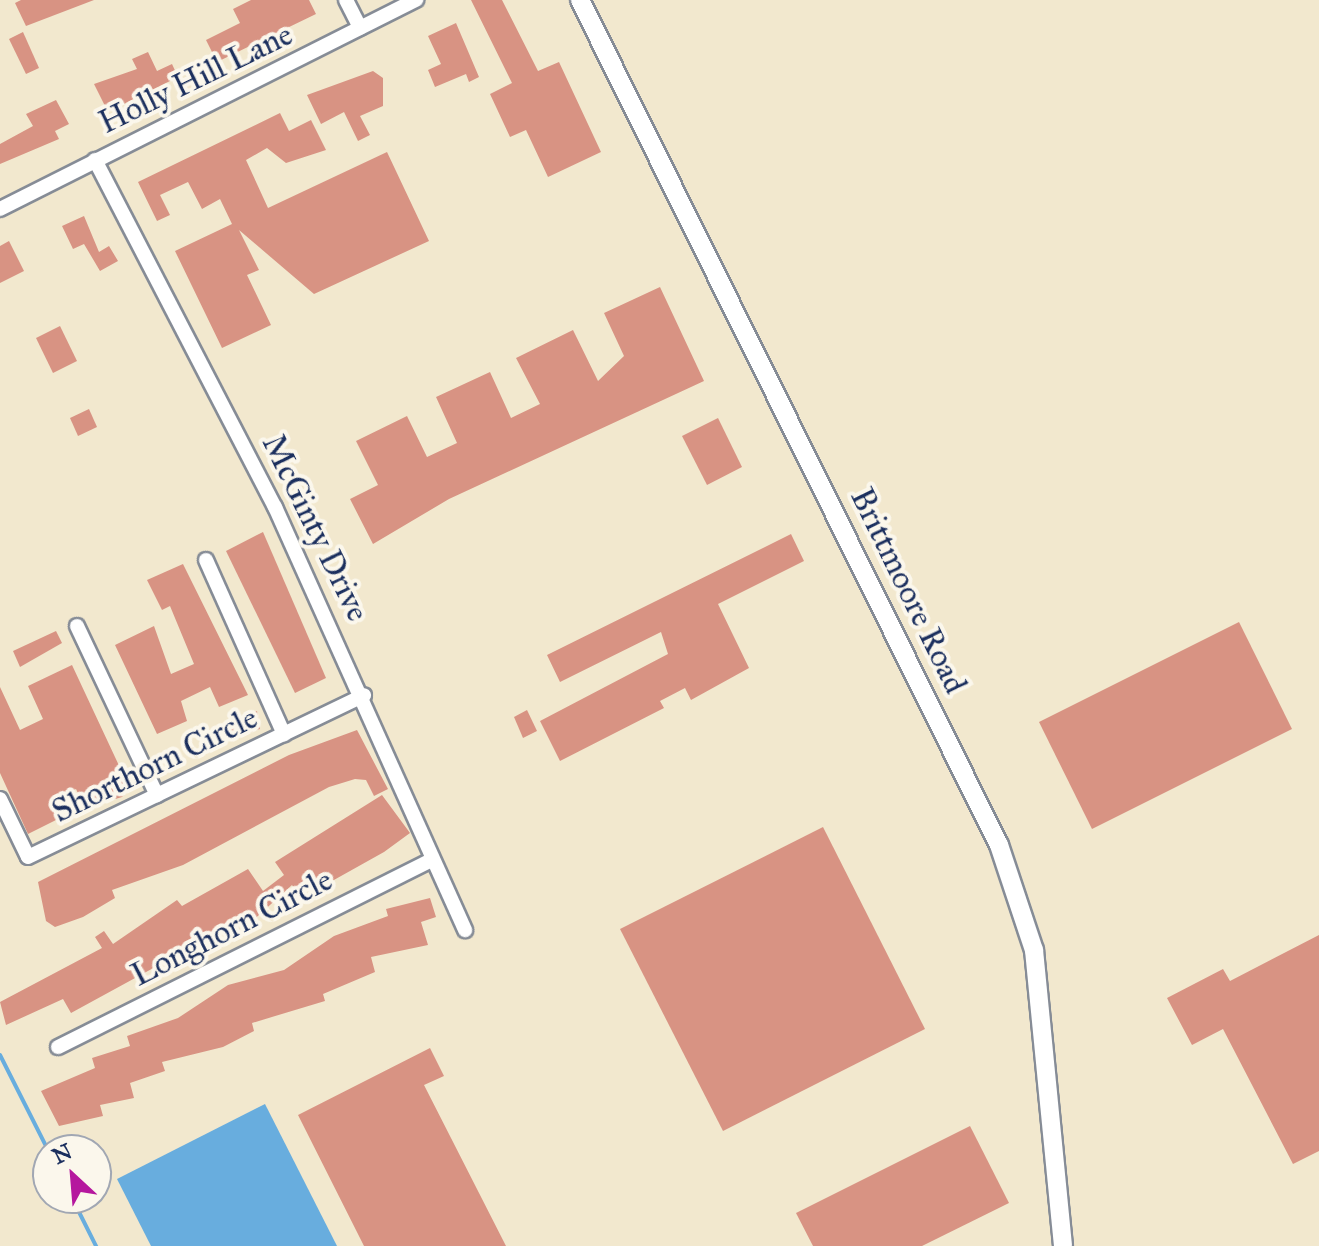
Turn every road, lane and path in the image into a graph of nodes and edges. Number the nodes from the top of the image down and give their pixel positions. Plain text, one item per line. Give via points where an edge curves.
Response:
1 (346, 0) edge
2 (416, 0) edge
3 (580, 0) edge
4 (360, 28) junction
5 (95, 160) junction
6 (0, 209) edge
7 (206, 560) dead end
8 (77, 626) dead end
9 (364, 695) junction
10 (284, 734) junction
11 (157, 795) junction
12 (0, 799) edge
13 (432, 860) junction
14 (465, 930) dead end
15 (58, 1047) dead end
16 (1063, 1246) edge

1 - 4 street
2 - 4 street, Holly Hill Lane
3 - 16 main road, Brittmoore Road via 999,845 1034,950
4 - 5 street, Holly Hill Lane
5 - 6 street, Holly Hill Lane
5 - 9 street, McGinty Drive
7 - 10 street
8 - 11 street
9 - 10 street, Shorthorn Circle
9 - 13 street, McGinty Drive
10 - 11 street, Shorthorn Circle
11 - 12 street, Shorthorn Circle via 28,857
13 - 14 street, McGinty Drive
13 - 15 street, Longhorn Circle

